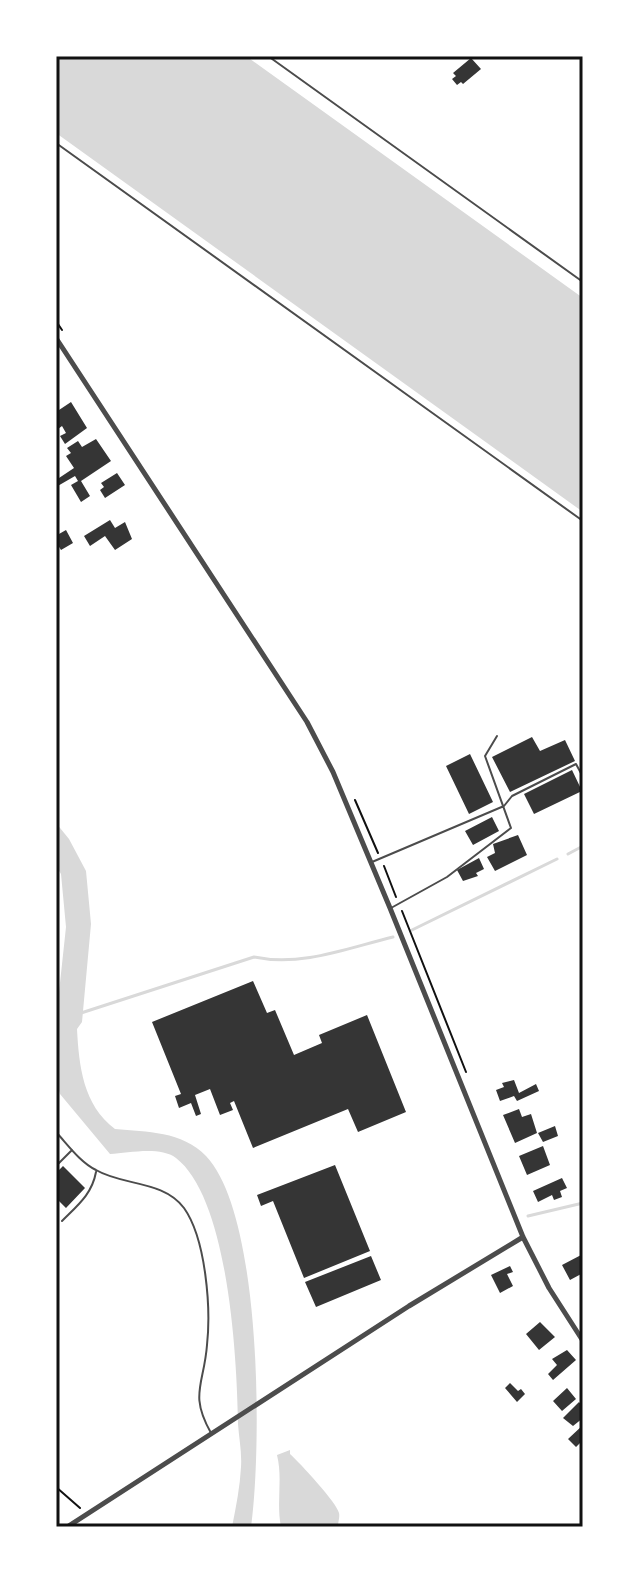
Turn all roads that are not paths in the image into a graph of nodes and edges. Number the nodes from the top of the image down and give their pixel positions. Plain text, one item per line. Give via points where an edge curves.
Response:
1 (268, 56) edge
2 (56, 143) edge
3 (583, 282) edge
4 (56, 338) edge
5 (583, 521) edge
6 (497, 736) dead end
7 (583, 777) edge
8 (504, 806) junction
9 (370, 863) junction
10 (390, 908) junction
11 (56, 1132) edge
12 (73, 1149) junction
13 (56, 1166) edge
14 (96, 1171) junction
15 (62, 1221) dead end
16 (523, 1237) junction
17 (583, 1341) edge
18 (211, 1434) junction
19 (67, 1527) edge

1 - 3 lane
2 - 5 lane
4 - 9 street via 307,722
6 - 8 lane via 485,756
7 - 8 lane via 576,764 512,796
8 - 9 lane
8 - 10 lane via 511,828 447,877
9 - 10 street
10 - 16 street
11 - 12 lane
12 - 13 lane
12 - 14 lane
14 - 15 lane via 86,1198
14 - 18 lane via 168,1194 183,1207 193,1227 209,1322 198,1401
16 - 17 street
16 - 18 street
18 - 19 street

